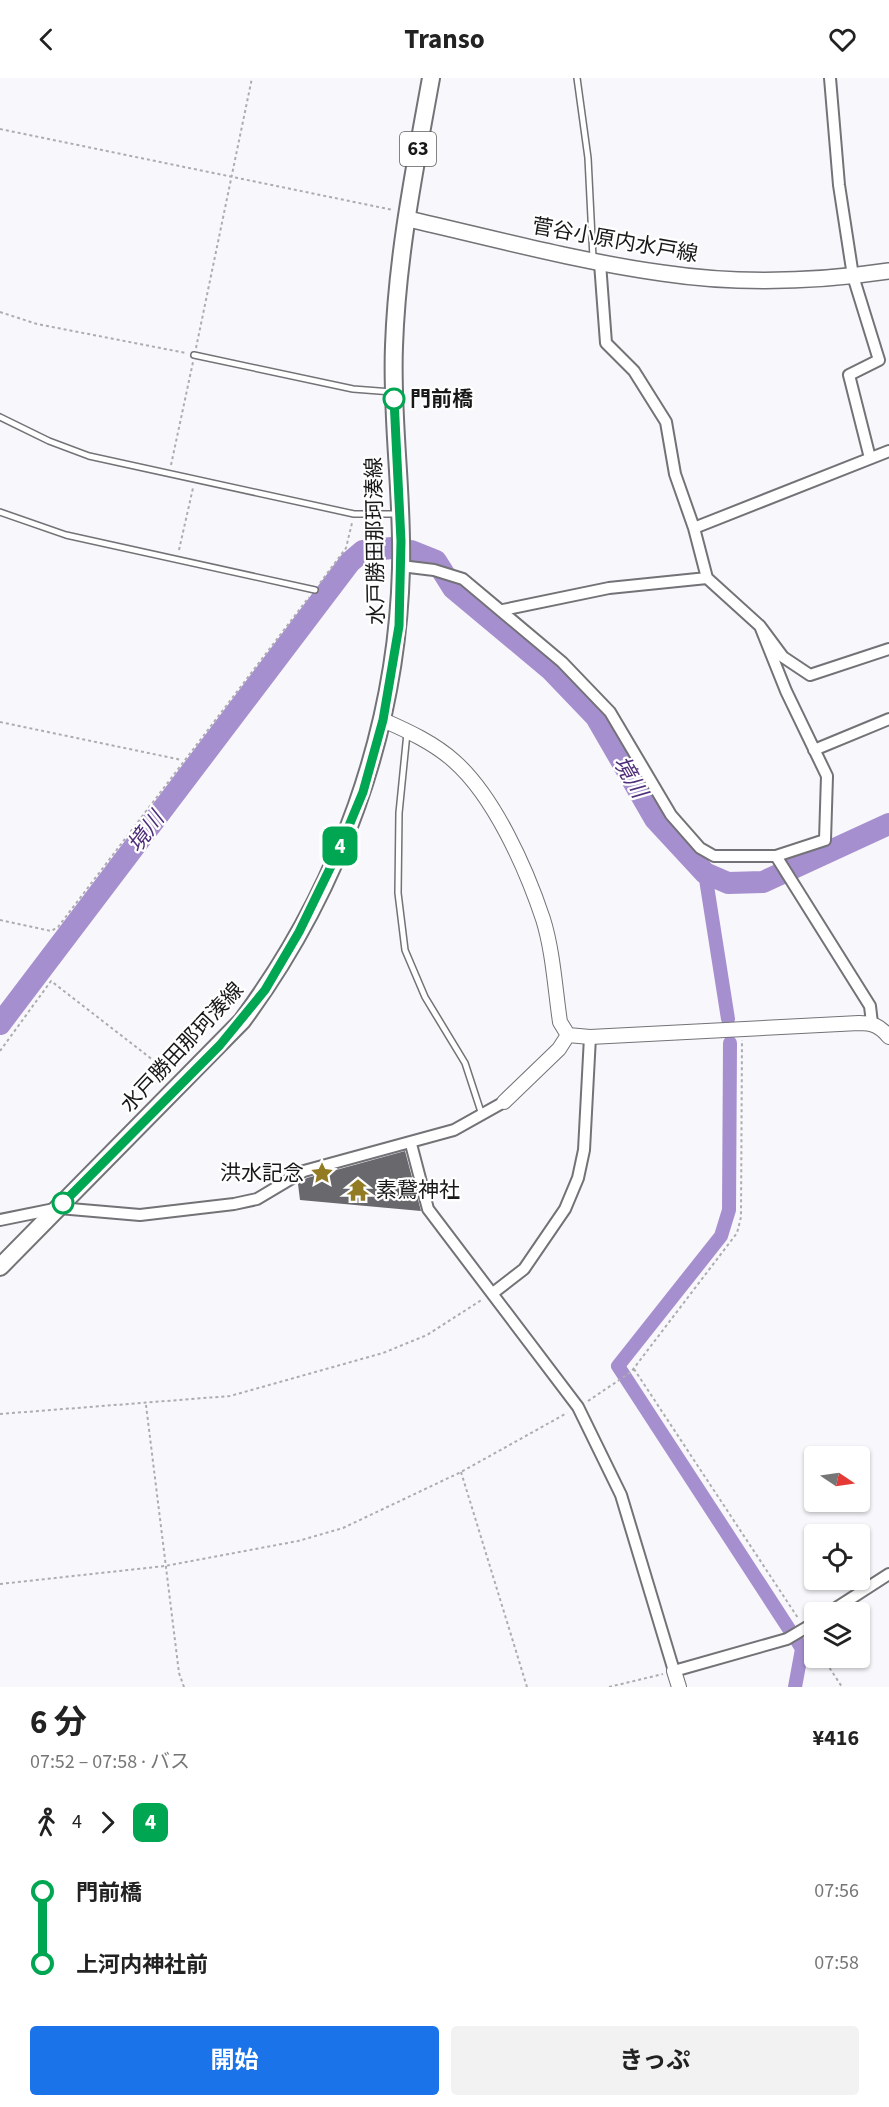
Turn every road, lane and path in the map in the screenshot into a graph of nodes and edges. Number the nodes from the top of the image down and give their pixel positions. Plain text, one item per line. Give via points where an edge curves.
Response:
1 (252, 78) edge
2 (431, 78) edge
3 (577, 78) edge
4 (830, 78) edge
5 (0, 129) edge
6 (231, 178) junction
7 (408, 219) junction
8 (596, 262) junction
9 (889, 271) edge
10 (853, 276) junction
11 (0, 312) edge
12 (194, 355) junction
13 (394, 392) junction
14 (0, 417) edge
15 (889, 451) edge
16 (870, 458) junction
17 (169, 474) junction
18 (195, 480) junction
19 (0, 512) edge
20 (354, 514) junction
21 (399, 514) junction
22 (694, 528) junction
23 (177, 560) junction
24 (401, 566) junction
25 (707, 578) junction
26 (315, 590) junction
27 (503, 610) junction
28 (760, 626) junction
29 (889, 649) edge
30 (889, 719) edge
31 (383, 720) junction
32 (0, 722) edge
33 (408, 732) junction
34 (814, 750) junction
35 (183, 760) junction
36 (779, 860) junction
37 (0, 920) edge
38 (872, 1023) junction
39 (742, 1029) junction
40 (568, 1035) junction
41 (889, 1037) edge
42 (590, 1038) junction
43 (0, 1051) edge
44 (181, 1085) junction
45 (504, 1102) joint
46 (482, 1115) junction
47 (411, 1144) junction
48 (59, 1208) junction
49 (0, 1220) edge
50 (0, 1267) edge
51 (493, 1293) junction
52 (634, 1368) junction
53 (146, 1404) junction
54 (578, 1407) junction
55 (0, 1414) edge
56 (460, 1472) junction
57 (165, 1566) junction
58 (889, 1574) edge
59 (0, 1584) edge
60 (846, 1602) edge
61 (804, 1617) edge
62 (804, 1629) edge
63 (830, 1668) edge
64 (674, 1671) junction
65 (184, 1687) edge
66 (527, 1687) edge
67 (609, 1687) edge
68 (679, 1687) edge
69 (842, 1687) edge

1 - 6 path
2 - 7 main road, 水戸勝田那珂湊線 / 63
3 - 8 lane
4 - 10 street via 838,185
5 - 6 path
6 - 7 path via 398,211
6 - 12 path
7 - 8 main road, 菅谷小原内水戸線
7 - 13 main road, 水戸勝田那珂湊線 / 63 via 396,313
8 - 10 main road, 菅谷小原内水戸線 via 711,278
8 - 22 street via 606,344 634,371 666,422 680,490
9 - 10 main road, 菅谷小原内水戸線
10 - 16 street via 879,360 849,375
11 - 12 path via 37,324
12 - 13 lane via 353,389
12 - 17 path
13 - 21 main road, 水戸勝田那珂湊線 / 63
14 - 17 lane via 89,456
15 - 16 street
16 - 22 street
17 - 18 lane
18 - 20 lane
18 - 23 path
19 - 23 lane via 66,535
20 - 21 lane
20 - 26 path via 346,548
21 - 24 main road, 水戸勝田那珂湊線 / 63
22 - 25 street
23 - 26 lane
24 - 27 street via 463,579
24 - 31 main road, 水戸勝田那珂湊線 / 63 via 397,643
25 - 27 street via 609,588
25 - 28 street
26 - 35 path
27 - 36 street via 598,697 671,815 700,848 714,856
28 - 29 street via 783,657 810,675
28 - 34 street
30 - 34 street
31 - 33 street
31 - 44 main road, 水戸勝田那珂湊線 / 63 via 363,792 299,932 242,1021
32 - 35 path
33 - 40 street via 459,766 488,799 500,821 543,919 560,1022
33 - 46 lane via 402,762 398,893 405,950 425,997 465,1063
34 - 36 street via 827,776 825,840
35 - 37 path via 58,927 51,931
36 - 38 street via 870,1006
38 - 39 street
38 - 41 street
39 - 42 street
39 - 52 path via 741,1217 737,1233
40 - 42 street
40 - 45 street via 559,1049
42 - 51 street via 584,1150 578,1178 565,1209 524,1269
43 - 44 path via 51,981
44 - 48 main road, 水戸勝田那珂湊線 / 63
45 - 46 street
46 - 47 street via 454,1130
47 - 48 street via 304,1171 257,1199 234,1204 140,1215
47 - 51 street via 428,1209
48 - 49 street
48 - 50 main road, 水戸勝田那珂湊線 / 63
51 - 53 path via 427,1335 383,1353 230,1396
51 - 54 street
52 - 54 path
52 - 61 path
53 - 55 path
53 - 57 path
54 - 56 path
54 - 64 street via 621,1495
56 - 57 path via 343,1528 298,1541
56 - 66 path
57 - 59 path
57 - 65 path
58 - 60 street
62 - 64 street via 787,1639
63 - 69 path
64 - 67 path
64 - 68 street

